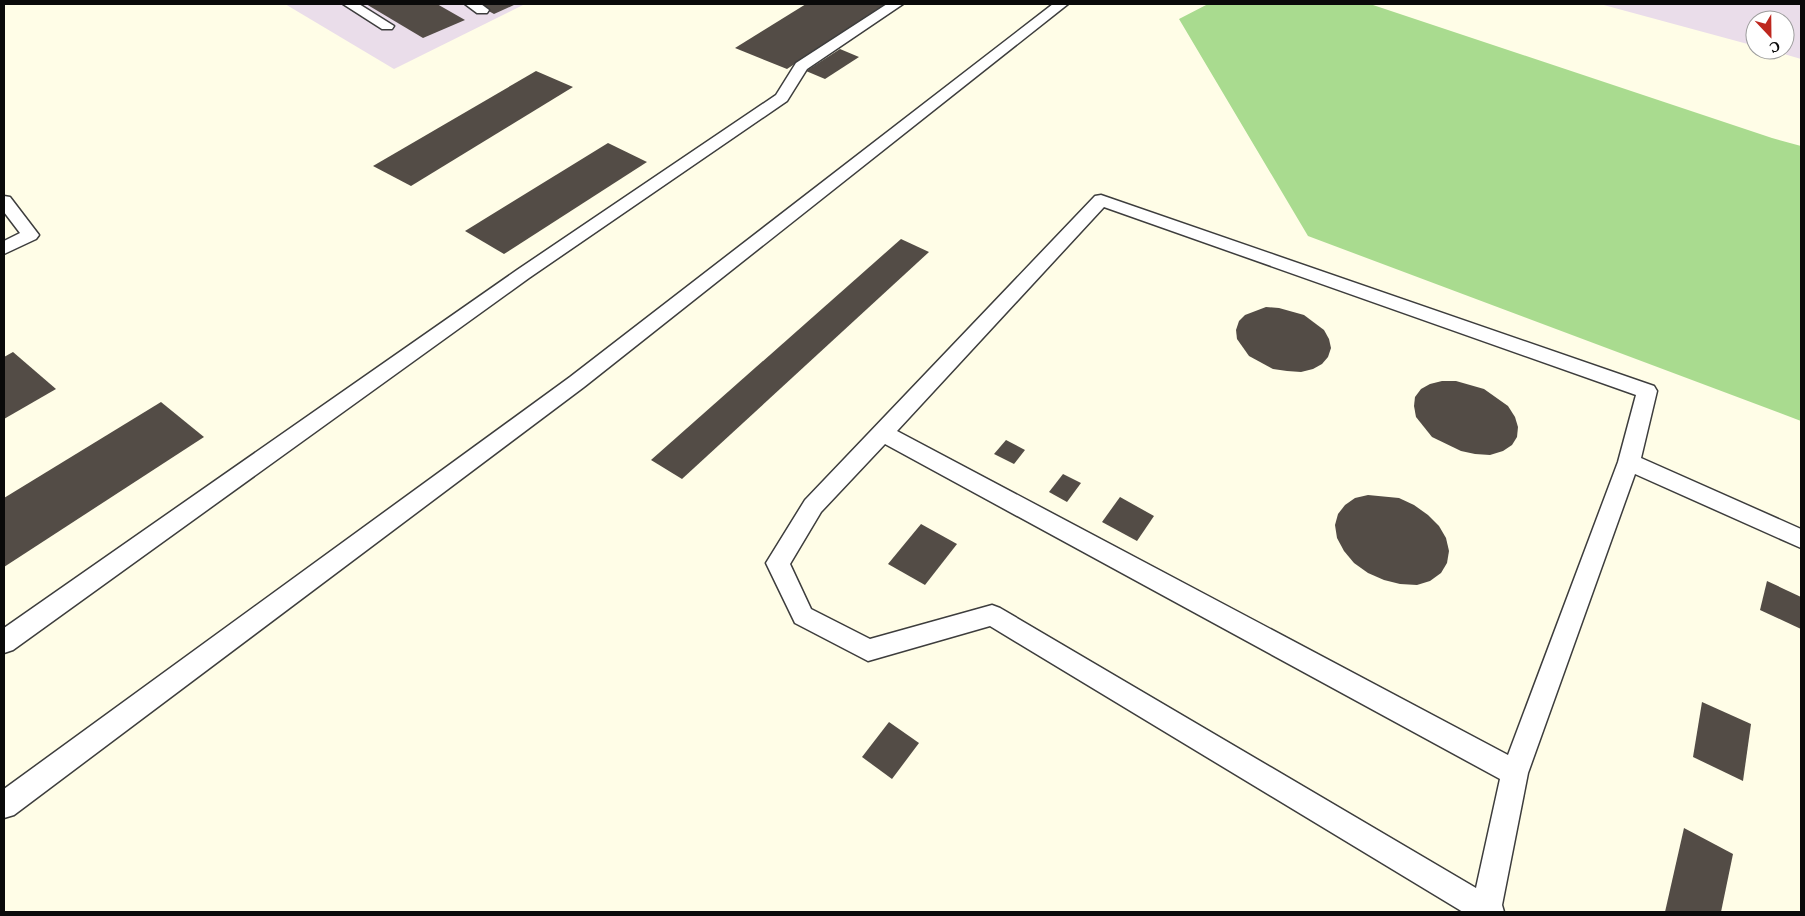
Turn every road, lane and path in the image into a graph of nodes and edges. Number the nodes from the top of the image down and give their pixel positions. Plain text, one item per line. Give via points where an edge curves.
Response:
1 (350, 4) edge
2 (896, 4) edge
3 (1061, 4) edge
4 (387, 26) dead end
5 (4, 201) edge
6 (4, 248) edge
7 (883, 433) junction
8 (1629, 462) junction
9 (1801, 538) edge
10 (4, 642) edge
11 (1515, 773) junction
12 (4, 804) edge
13 (1488, 911) edge

1 - 4 lane
2 - 10 lane via 801,66 782,98 523,274
3 - 12 lane via 577,382
5 - 6 lane via 30,235
7 - 8 lane via 1101,200 1647,391
7 - 11 lane
7 - 13 lane via 813,506 778,563 803,616 868,650 992,616
8 - 9 lane
8 - 11 lane
11 - 13 lane

